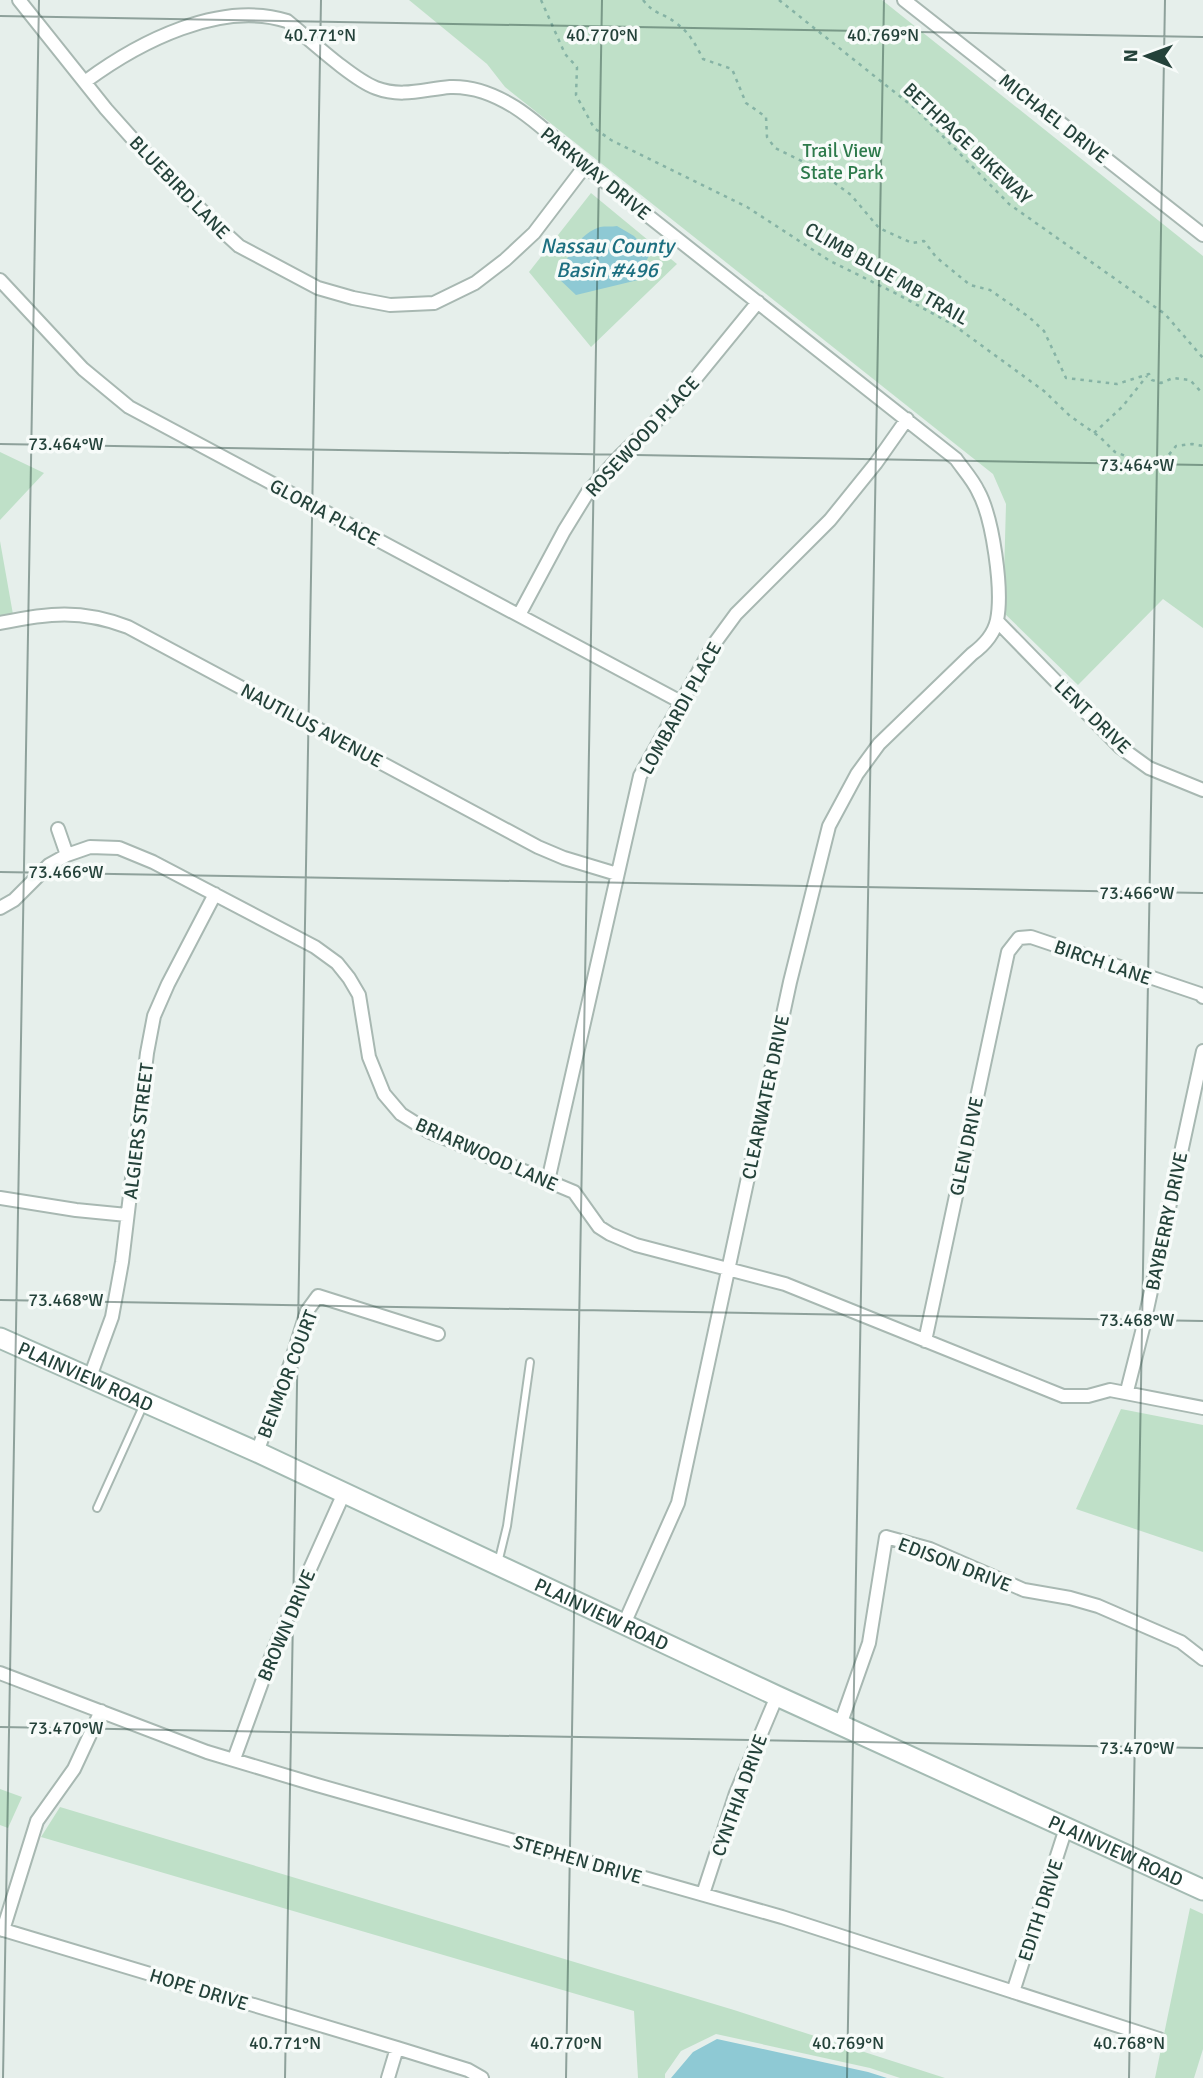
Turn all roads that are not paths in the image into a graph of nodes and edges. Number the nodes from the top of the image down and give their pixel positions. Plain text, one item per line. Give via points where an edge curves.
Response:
1 (19, 0) edge
2 (904, 0) edge
3 (242, 2) dead end
4 (179, 16) dead end
5 (86, 81) junction
6 (585, 166) junction
7 (1203, 235) edge
8 (0, 280) edge
9 (758, 302) junction
10 (907, 419) junction
11 (519, 615) junction
12 (997, 621) junction
13 (0, 623) edge
14 (681, 702) junction
15 (1203, 790) edge
16 (58, 829) dead end
17 (67, 855) junction
18 (617, 874) junction
19 (215, 894) junction
20 (0, 908) edge
21 (1008, 952) joint
22 (1203, 997) edge
23 (1203, 1051) edge
24 (548, 1181) junction
25 (0, 1198) edge
26 (127, 1215) junction
27 (728, 1270) junction
28 (438, 1334) dead end
29 (925, 1340) junction
30 (2, 1343) edge
31 (530, 1362) dead end
32 (90, 1377) junction
33 (1127, 1391) junction
34 (145, 1402) junction
35 (1203, 1408) edge
36 (257, 1452) junction
37 (344, 1493) junction
38 (97, 1508) dead end
39 (497, 1564) junction
40 (624, 1624) junction
41 (1203, 1659) edge
42 (0, 1673) edge
43 (777, 1696) junction
44 (101, 1711) junction
45 (840, 1725) junction
46 (234, 1759) junction
47 (1066, 1828) junction
48 (1203, 1890) edge
49 (703, 1894) junction
50 (2, 1930) edge
51 (1013, 1993) junction
52 (1160, 2039) dead end
53 (397, 2048) junction
54 (388, 2078) edge
55 (482, 2078) edge

1 - 5 street, BLUEBIRD LANE
2 - 7 street, MICHAEL DRIVE
3 - 6 street, PARKWAY DRIVE via 281,15 376,88 401,93 475,89 496,96
4 - 5 street
5 - 6 street, BLUEBIRD LANE via 139,146 239,246 318,288 390,305 434,303 475,283 534,233
6 - 9 street, PARKWAY DRIVE
8 - 11 street, GLORIA PLACE via 83,369 129,407
9 - 10 street, PARKWAY DRIVE
9 - 11 street, ROSEWOOD PLACE via 678,400 588,492
10 - 12 street, PARKWAY DRIVE via 956,459 979,491 998,572
10 - 14 street, LOMBARDI PLACE via 830,520 736,614
11 - 14 street, GLORIA PLACE
12 - 15 street, LENT DRIVE via 1120,747 1149,768
12 - 27 street, CLEARWATER DRIVE via 984,646 879,744 830,826 790,982
13 - 18 street, NAUTILUS AVENUE via 73,613 128,627 538,846
14 - 18 street, LOMBARDI PLACE via 640,776
16 - 17 street
17 - 19 street, BRIARWOOD LANE via 90,847 119,848
17 - 20 street, BRIARWOOD LANE
18 - 24 street, LOMBARDI PLACE
19 - 24 street, BRIARWOOD LANE via 337,963 359,995 369,1057 384,1094 401,1114 428,1131
19 - 26 street, ALGIERS STREET via 155,1016
21 - 22 street, BIRCH LANE via 1018,938 1031,937
21 - 29 street, GLEN DRIVE
23 - 33 street, BAYBERRY DRIVE
24 - 27 street, BRIARWOOD LANE via 574,1192 599,1227 610,1234
25 - 26 street
26 - 32 street, ALGIERS STREET via 112,1317
27 - 29 street, BRIARWOOD LANE via 785,1284
27 - 40 street, CLEARWATER DRIVE via 678,1503
28 - 36 street, BENMOR COURT via 318,1296 307,1311
29 - 33 street, BRIARWOOD LANE via 1063,1396
30 - 32 main road, PLAINVIEW ROAD
31 - 39 lane via 507,1526
32 - 34 main road, PLAINVIEW ROAD
33 - 35 street, BRIARWOOD LANE
34 - 36 main road, PLAINVIEW ROAD
34 - 38 lane
36 - 37 main road, PLAINVIEW ROAD
37 - 39 main road, PLAINVIEW ROAD
37 - 46 street, BROWN DRIVE via 274,1649
39 - 40 main road, PLAINVIEW ROAD
40 - 43 main road, PLAINVIEW ROAD
41 - 45 street, EDISON DRIVE via 1181,1642 1098,1606 1024,1590 930,1549 886,1537 869,1643
42 - 44 street, STEPHEN DRIVE
43 - 45 main road, PLAINVIEW ROAD
43 - 49 street, CYNTHIA DRIVE via 736,1793
44 - 46 street, STEPHEN DRIVE
44 - 50 street via 74,1769 37,1821
45 - 47 main road, PLAINVIEW ROAD
46 - 49 street, STEPHEN DRIVE
47 - 48 main road, PLAINVIEW ROAD
47 - 51 street, EDITH DRIVE
49 - 51 street, STEPHEN DRIVE
50 - 53 street, HOPE DRIVE
51 - 52 street, STEPHEN DRIVE
53 - 54 street
53 - 55 street, HOPE DRIVE

